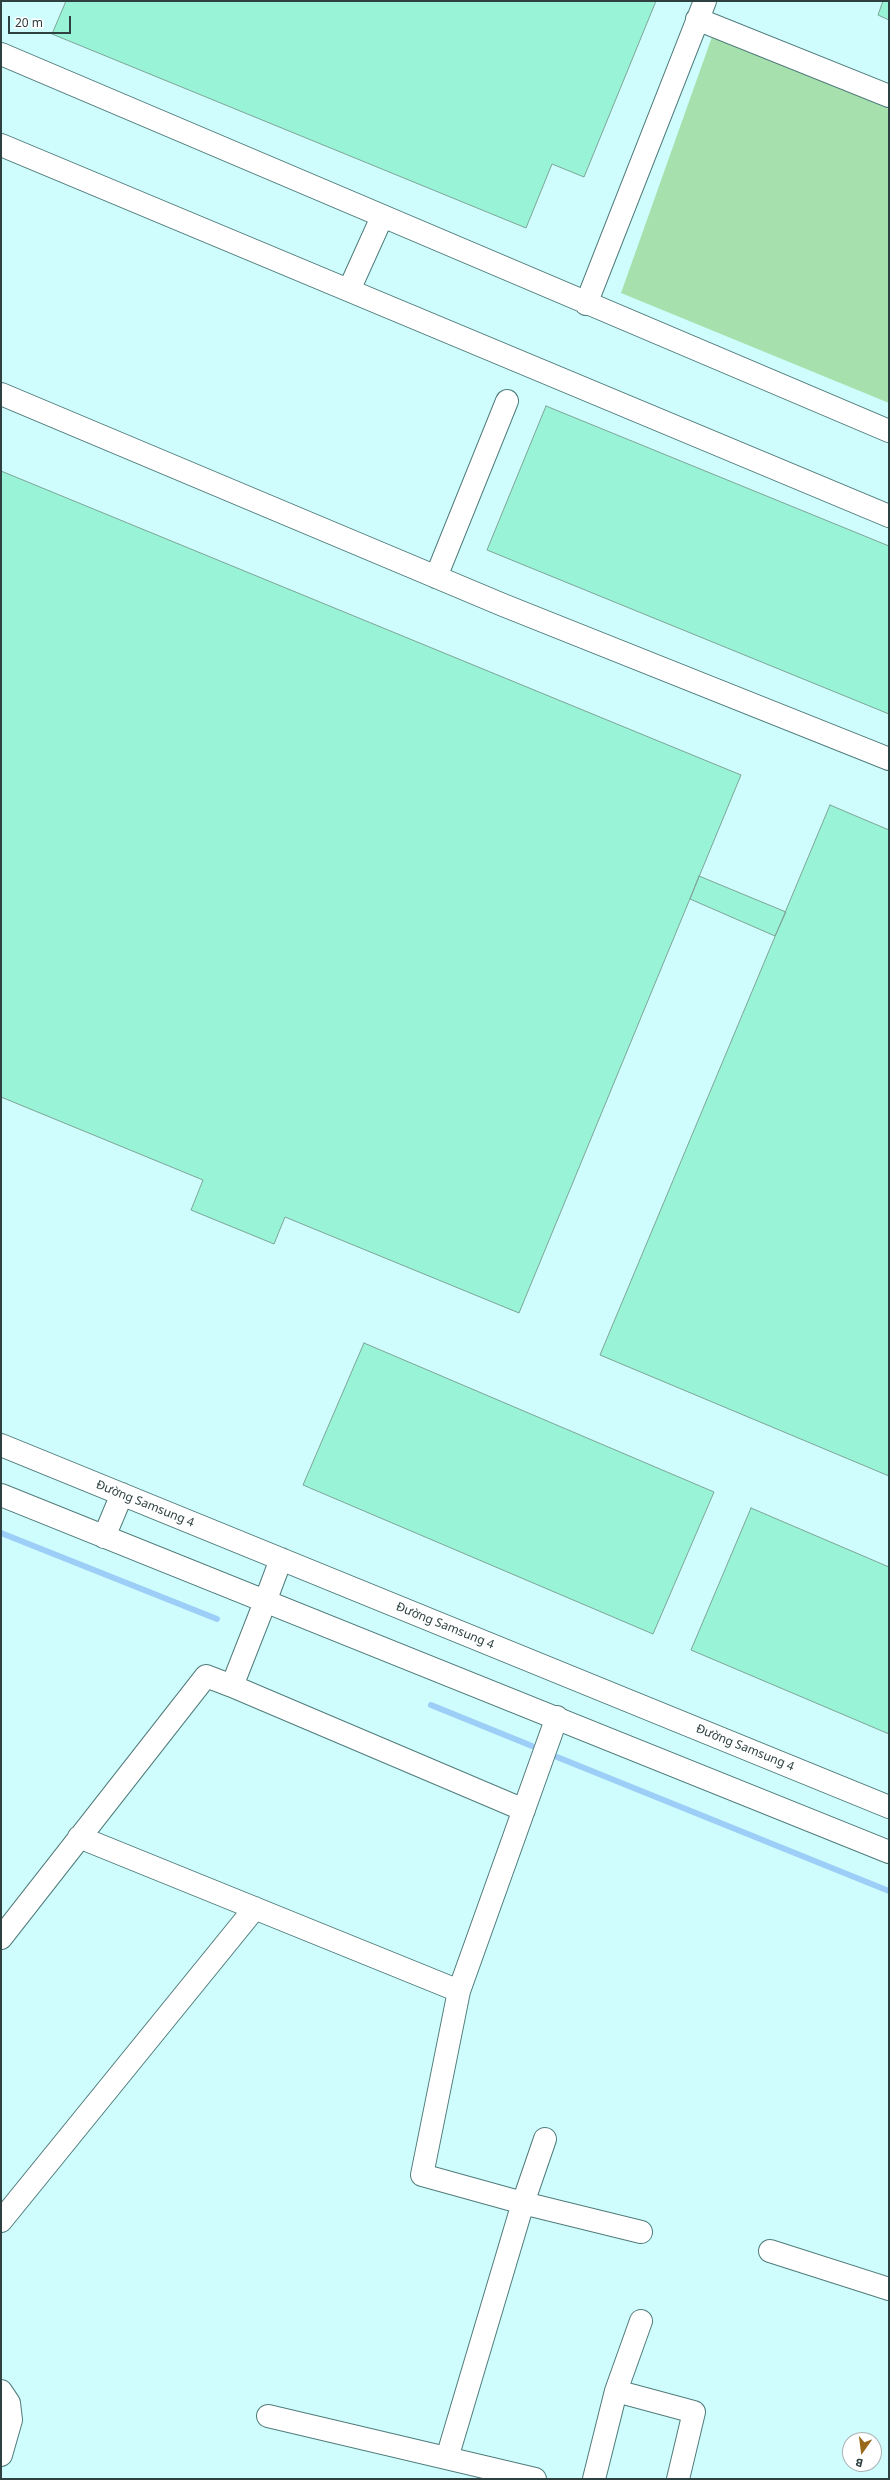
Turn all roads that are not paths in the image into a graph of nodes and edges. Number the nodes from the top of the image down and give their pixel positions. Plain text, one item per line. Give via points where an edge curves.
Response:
1 (701, 10) edge
2 (1, 54) edge
3 (889, 96) edge
4 (1, 145) edge
5 (382, 217) junction
6 (349, 290) junction
7 (586, 304) junction
8 (1, 394) edge
9 (507, 401) dead end
10 (889, 431) edge
11 (889, 516) edge
12 (436, 577) junction
13 (889, 759) edge
14 (1, 1445) edge
15 (1, 1494) edge
16 (122, 1494) junction
17 (104, 1537) junction
18 (281, 1560) junction
19 (265, 1602) junction
20 (232, 1686) junction
21 (557, 1717) junction
22 (889, 1806) edge
23 (524, 1810) junction
24 (79, 1837) junction
25 (889, 1852) edge
26 (255, 1908) junction
27 (1, 1938) edge
28 (459, 1991) junction
29 (545, 2138) dead end
30 (523, 2203) junction
31 (4, 2212) edge
32 (641, 2232) dead end
33 (770, 2251) dead end
34 (889, 2289) edge
35 (641, 2321) dead end
36 (1, 2391) edge
37 (616, 2391) junction
38 (268, 2416) dead end
39 (1, 2455) edge
40 (447, 2458) junction
41 (535, 2479) edge
42 (594, 2479) edge
43 (678, 2479) edge

1 - 3 street
1 - 7 street
2 - 5 street
4 - 6 street
5 - 6 street
5 - 7 street
6 - 11 street
7 - 10 street
8 - 12 street
9 - 12 street
12 - 13 street
14 - 16 street, Đường Samsung 4
15 - 17 street
16 - 17 street
16 - 18 street, Đường Samsung 4
17 - 19 street
18 - 19 street
18 - 22 street, Đường Samsung 4
19 - 20 street
19 - 21 street
20 - 23 street
20 - 24 street via 206,1676
21 - 23 street
21 - 25 street
23 - 28 street
24 - 26 street
24 - 27 street
26 - 28 street
26 - 31 street
28 - 30 street via 422,2175
29 - 30 street
30 - 32 street
30 - 40 street
33 - 34 street
35 - 37 street
36 - 39 street via 9,2403 11,2420
37 - 42 street
37 - 43 street via 694,2412
38 - 40 street
40 - 41 street

